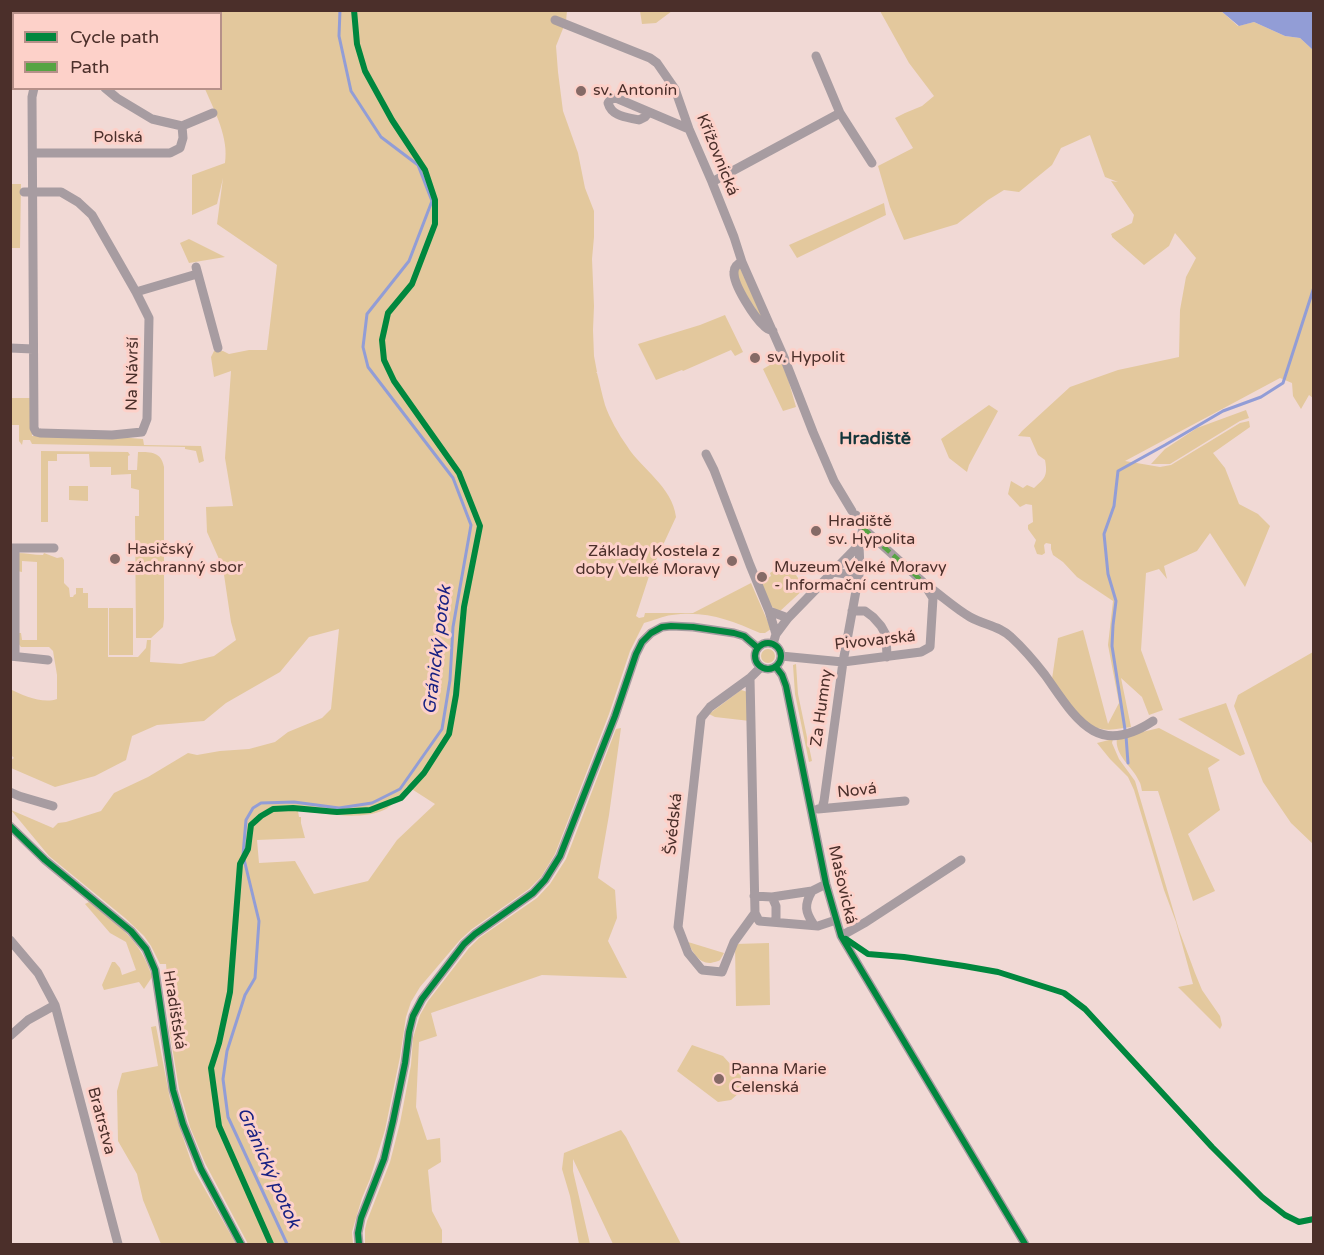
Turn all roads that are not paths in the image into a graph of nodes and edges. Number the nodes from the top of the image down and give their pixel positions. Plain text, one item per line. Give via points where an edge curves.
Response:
1 (555, 20) dead end
2 (816, 56) dead end
3 (34, 90) edge
4 (108, 90) edge
5 (649, 112) dead end
6 (213, 113) dead end
7 (840, 113) junction
8 (182, 126) junction
9 (689, 129) junction
10 (33, 153) junction
11 (872, 163) dead end
12 (712, 182) junction
13 (28, 192) junction
14 (136, 292) junction
15 (10, 348) edge
16 (218, 348) dead end
17 (33, 349) junction
18 (706, 454) dead end
19 (863, 528) junction
20 (859, 545) junction
21 (13, 548) edge
22 (54, 548) dead end
23 (833, 572) junction
24 (859, 576) junction
25 (923, 582) junction
26 (769, 611) junction
27 (852, 611) junction
28 (788, 618) junction
29 (776, 634) junction
30 (773, 644) junction
31 (758, 648) junction
32 (13, 656) edge
33 (781, 656) junction
34 (887, 657) junction
35 (48, 660) dead end
36 (843, 662) junction
37 (761, 667) junction
38 (776, 667) junction
39 (750, 678) junction
40 (1153, 721) dead end
41 (10, 792) edge
42 (905, 801) dead end
43 (53, 806) dead end
44 (817, 809) junction
45 (10, 826) edge
46 (961, 860) dead end
47 (826, 884) junction
48 (812, 891) junction
49 (754, 896) junction
50 (772, 897) junction
51 (755, 913) junction
52 (836, 920) junction
53 (776, 921) junction
54 (813, 925) junction
55 (841, 936) junction
56 (10, 940) edge
57 (55, 1005) junction
58 (10, 1036) edge
59 (118, 1245) edge
60 (242, 1245) edge
61 (358, 1245) edge
62 (1025, 1245) edge

1 - 9 street, Křížovnická via 657,63 675,89
2 - 7 street
3 - 10 street
4 - 8 street via 152,119
5 - 9 street
6 - 8 street
7 - 11 street
7 - 12 street
8 - 10 street, Polská via 180,148 170,153
9 - 12 street, Křížovnická
10 - 13 street
12 - 19 street, Křížovnická via 742,262 734,270 736,281 756,317 772,331 834,481
13 - 14 street, Na Návrší via 61,192 78,202 92,215
13 - 17 street
14 - 16 street via 197,271
14 - 17 street, Na Návrší via 149,318 147,419 142,432 36,432
15 - 17 street
18 - 26 street
19 - 20 street
19 - 25 street, Pivovarská
20 - 23 street
20 - 24 street, Za Humny
21 - 22 street
21 - 32 street
23 - 24 street
23 - 28 street
24 - 27 street, Za Humny
25 - 34 street, Pivovarská via 933,598 930,647
25 - 40 street via 969,617 1011,636 1079,721 1094,732 1131,733
26 - 28 street
26 - 29 street
27 - 34 street via 865,611 881,626 886,635
27 - 36 street, Za Humny
28 - 29 street
29 - 30 street
30 - 31 street
30 - 33 street
31 - 37 street via 755,659
31 - 61 street via 744,636 693,627 662,627 642,642 560,856 533,893 465,944 413,1016 384,1159 361,1218
32 - 35 street
33 - 36 street, Pivovarská
33 - 38 street
34 - 36 street, Pivovarská
36 - 44 street, Za Humny via 824,801
37 - 38 street
37 - 39 street
38 - 44 street, Mašovická via 786,686
39 - 49 street
39 - 51 street, Švédská via 701,718 678,927 688,953 702,970 723,972 734,942
41 - 43 street
42 - 44 street, Nová
44 - 47 street, Mašovická
45 - 60 street, Hradišťská via 146,949 155,970 173,1090 183,1124
46 - 55 street, Mašovická
47 - 48 street
47 - 52 street, Mašovická
48 - 50 street
48 - 54 street via 806,914
49 - 50 street
49 - 51 street
50 - 53 street
51 - 53 street via 759,921
52 - 54 street
52 - 55 street, Mašovická
53 - 54 street
55 - 62 street, Mašovická
56 - 57 street, Bratrstva via 38,973
57 - 58 street
57 - 59 street, Bratrstva

